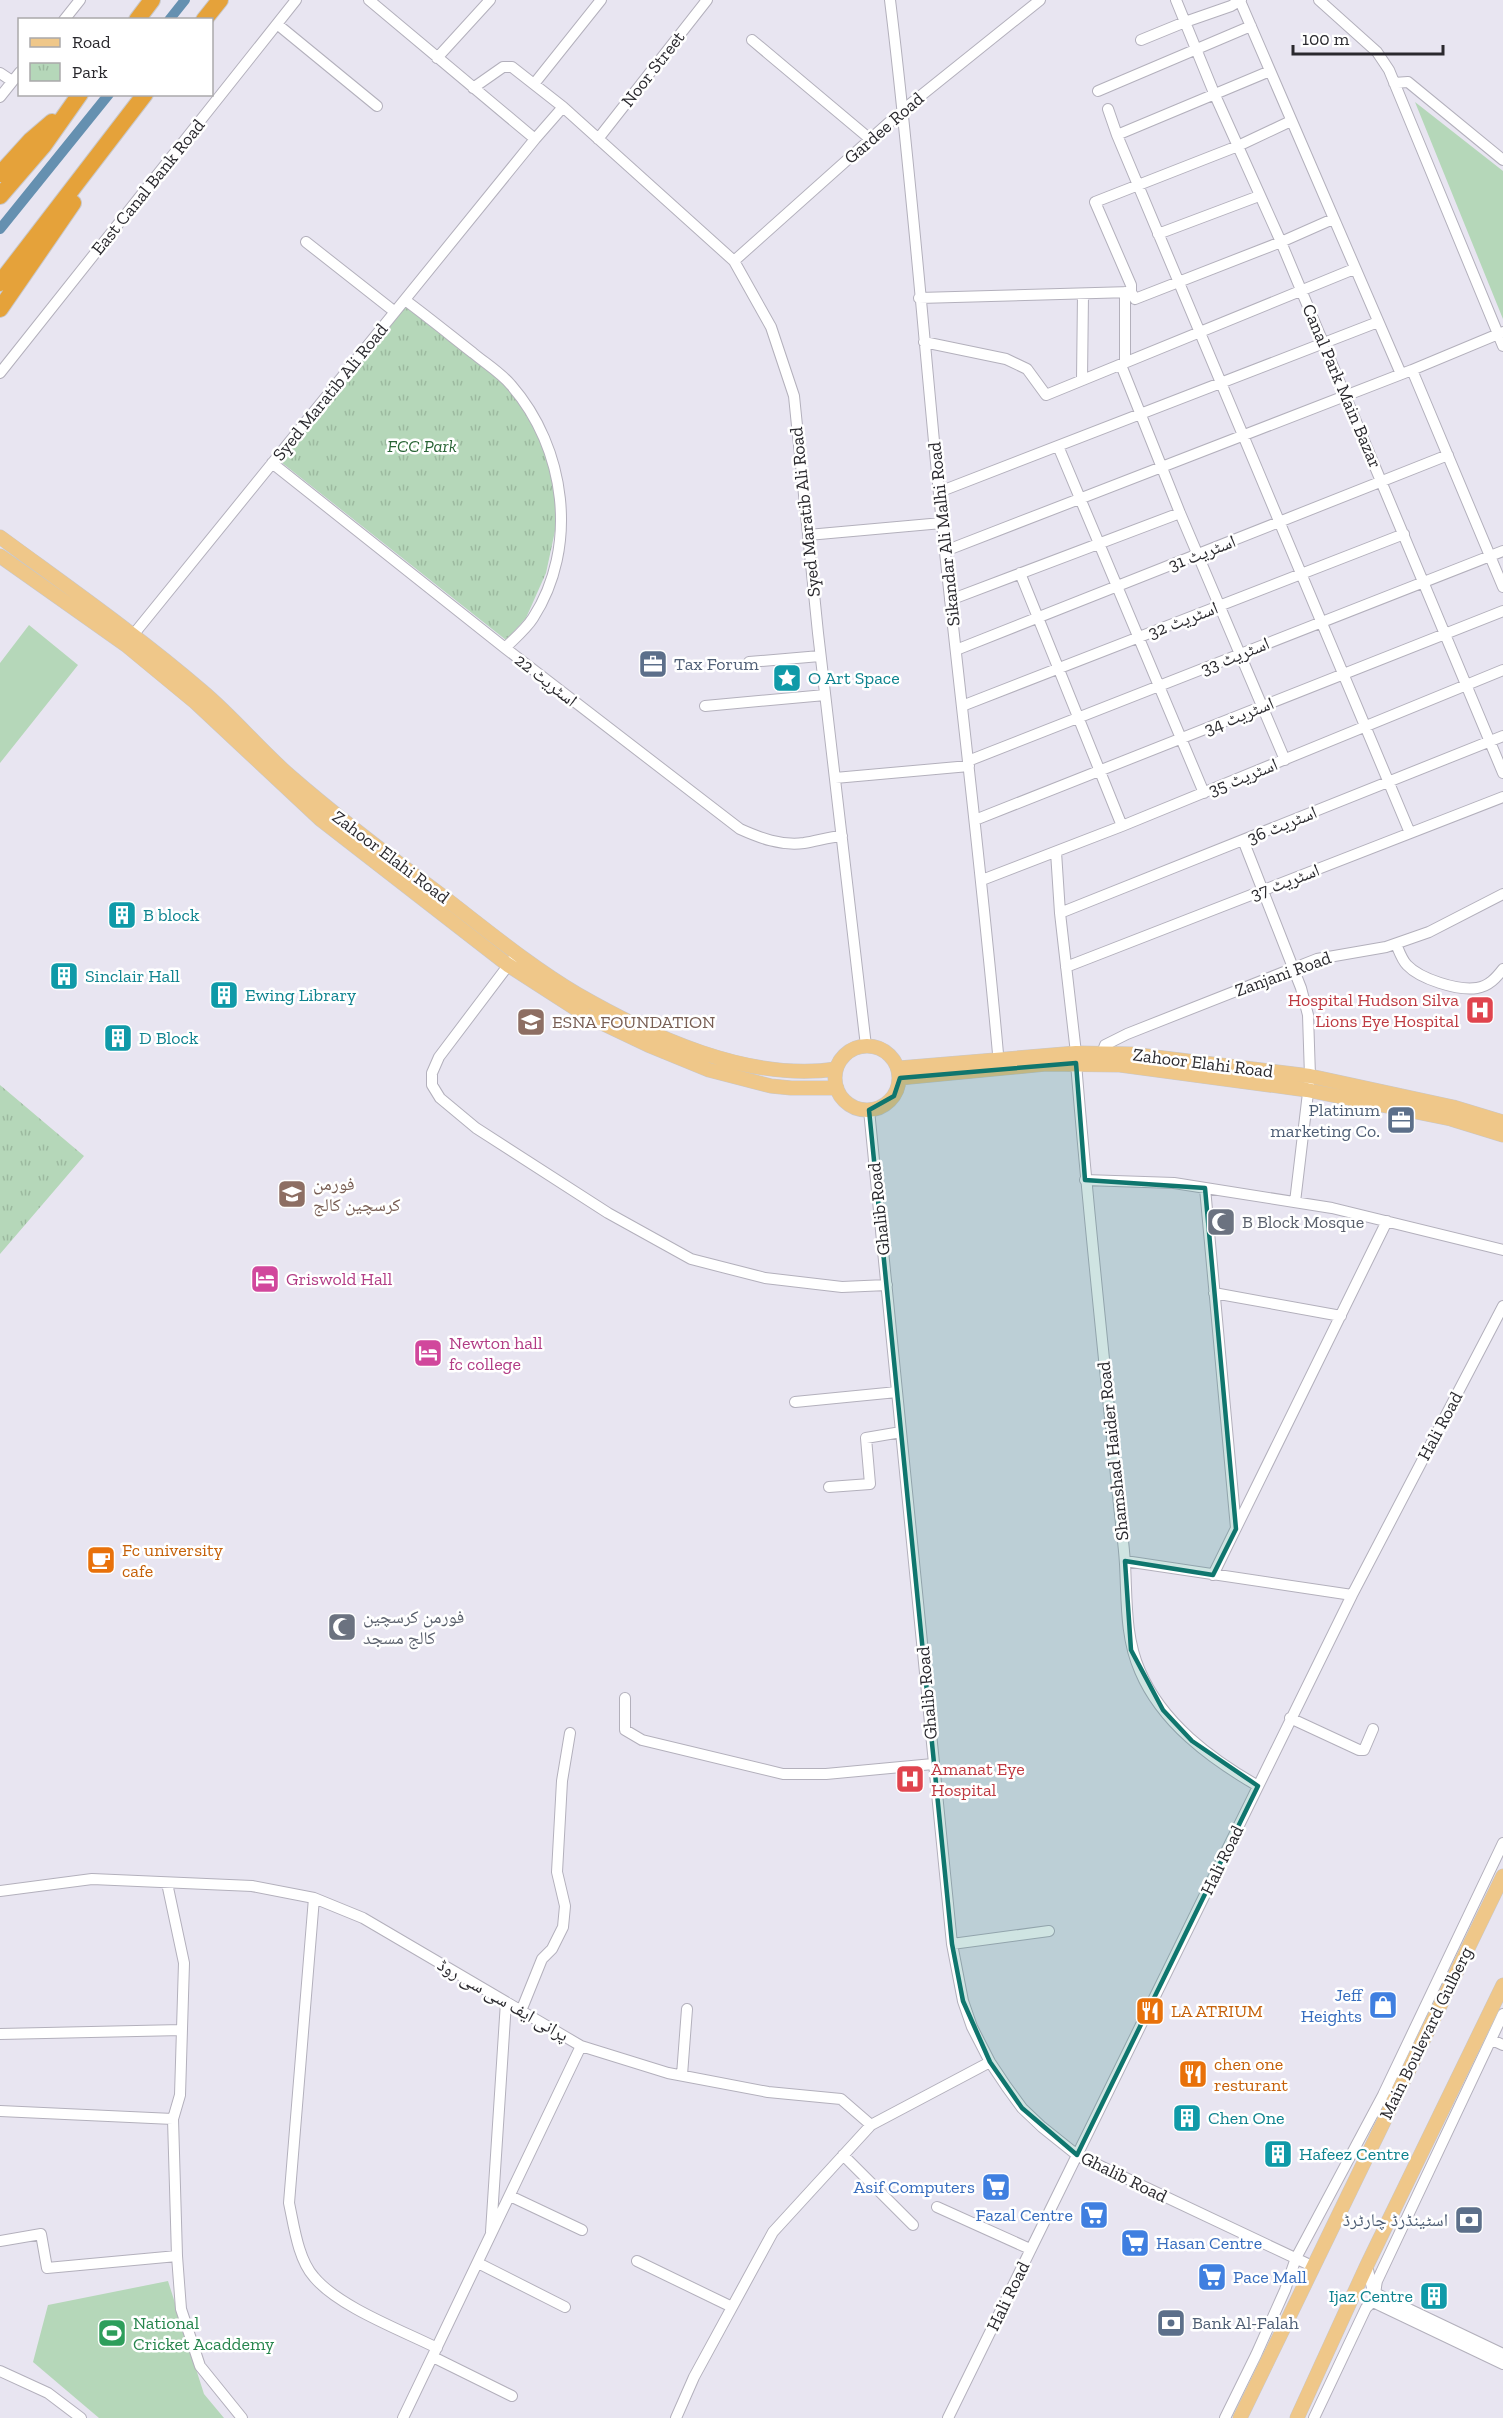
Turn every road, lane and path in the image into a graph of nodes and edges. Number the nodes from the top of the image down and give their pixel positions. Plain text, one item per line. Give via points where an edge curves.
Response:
1 (80, 0) edge
2 (152, 0) edge
3 (220, 0) edge
4 (296, 0) edge
5 (369, 0) edge
6 (490, 0) edge
7 (601, 0) edge
8 (707, 0) edge
9 (890, 0) edge
10 (1040, 0) edge
11 (1176, 0) edge
12 (1241, 0) edge
13 (1319, 0) edge
14 (66, 18) edge
15 (138, 18) edge
16 (206, 18) edge
17 (1185, 22) junction
18 (277, 24) junction
19 (1251, 26) junction
20 (752, 40) dead end
21 (1141, 40) dead end
22 (1196, 49) junction
23 (437, 58) junction
24 (1270, 71) junction
25 (0, 73) edge
26 (18, 74) edge
27 (12, 81) junction
28 (1394, 83) junction
29 (534, 84) junction
30 (473, 88) junction
31 (1098, 91) dead end
32 (1214, 93) junction
33 (143, 96) edge
34 (0, 97) edge
35 (77, 98) edge
36 (377, 106) dead end
37 (563, 107) junction
38 (1108, 109) dead end
39 (903, 110) junction
40 (1292, 121) junction
41 (113, 135) junction
42 (1117, 135) junction
43 (534, 139) junction
44 (598, 139) junction
45 (870, 139) junction
46 (1238, 146) junction
47 (1503, 160) edge
48 (0, 174) edge
49 (1138, 185) junction
50 (0, 196) edge
51 (1259, 196) junction
52 (1333, 219) junction
53 (1158, 234) junction
54 (306, 242) dead end
55 (1281, 242) junction
56 (734, 261) junction
57 (1354, 269) junction
58 (1178, 282) junction
59 (0, 283) edge
60 (1302, 291) junction
61 (1128, 292) junction
62 (1083, 294) junction
63 (919, 298) junction
64 (405, 300) junction
65 (0, 309) edge
66 (395, 312) junction
67 (1378, 322) junction
68 (1200, 333) junction
69 (1500, 333) edge
70 (924, 342) junction
71 (1323, 344) junction
72 (1503, 346) edge
73 (1123, 364) junction
74 (1412, 370) junction
75 (0, 373) edge
76 (1401, 374) junction
77 (1082, 380) junction
78 (1221, 383) junction
79 (1345, 395) junction
80 (1141, 414) junction
81 (1243, 435) junction
82 (1058, 447) junction
83 (1448, 455) junction
84 (272, 463) junction
85 (1161, 467) junction
86 (1382, 482) junction
87 (939, 492) junction
88 (1079, 498) junction
89 (1180, 513) junction
90 (942, 523) junction
91 (1280, 523) junction
92 (1404, 534) junction
93 (808, 535) junction
94 (0, 537) edge
95 (1098, 544) junction
96 (945, 551) junction
97 (1503, 551) edge
98 (1198, 555) junction
99 (0, 556) edge
100 (1491, 556) junction
101 (1020, 573) junction
102 (1301, 574) junction
103 (1423, 581) junction
104 (1116, 587) junction
105 (1503, 587) edge
106 (950, 600) junction
107 (1219, 606) junction
108 (1503, 611) edge
109 (1038, 618) junction
110 (1321, 622) junction
111 (1445, 634) junction
112 (1138, 638) junction
113 (129, 640) junction
114 (505, 648) junction
115 (956, 650) junction
116 (1240, 654) junction
117 (820, 656) junction
118 (749, 662) dead end
119 (1059, 668) junction
120 (1503, 670) edge
121 (1343, 675) junction
122 (1466, 685) junction
123 (1158, 686) junction
124 (825, 695) junction
125 (705, 706) dead end
126 (962, 706) junction
127 (1262, 706) junction
128 (1079, 718) junction
129 (1365, 727) junction
130 (1503, 736) edge
131 (1180, 739) junction
132 (1490, 741) junction
133 (1285, 760) junction
134 (969, 764) junction
135 (1100, 770) junction
136 (1503, 773) edge
137 (835, 778) junction
138 (1388, 782) junction
139 (1204, 793) junction
140 (1503, 797) edge
141 (975, 820) junction
142 (1122, 826) junction
143 (1410, 833) junction
144 (842, 836) junction
145 (1243, 840) junction
146 (1056, 852) junction
147 (982, 880) junction
148 (1262, 891) junction
149 (1503, 894) edge
150 (1060, 914) junction
151 (1396, 944) junction
152 (517, 953) junction
153 (508, 965) junction
154 (1066, 967) junction
155 (1293, 969) junction
156 (1503, 969) edge
157 (866, 1046) junction
158 (1102, 1053) junction
159 (1076, 1058) junction
160 (999, 1064) junction
161 (836, 1070) junction
162 (899, 1073) junction
163 (1308, 1083) junction
164 (837, 1088) junction
165 (869, 1110) junction
166 (1503, 1122) edge
167 (1503, 1135) edge
168 (1085, 1180) junction
169 (1205, 1188) junction
170 (1295, 1202) junction
171 (1387, 1221) junction
172 (1503, 1250) edge
173 (887, 1285) junction
174 (1214, 1293) junction
175 (1503, 1306) edge
176 (1341, 1316) junction
177 (897, 1392) junction
178 (795, 1402) dead end
179 (901, 1432) junction
180 (829, 1487) dead end
181 (1236, 1529) junction
182 (1125, 1561) junction
183 (1213, 1575) junction
184 (1352, 1595) junction
185 (625, 1698) dead end
186 (1290, 1719) junction
187 (1373, 1729) dead end
188 (570, 1733) dead end
189 (933, 1764) junction
190 (1258, 1786) junction
191 (1503, 1843) edge
192 (1503, 1876) edge
193 (167, 1883) junction
194 (0, 1891) edge
195 (314, 1898) junction
196 (1049, 1931) dead end
197 (952, 1944) junction
198 (1503, 1985) edge
199 (506, 2002) junction
200 (687, 2009) dead end
201 (521, 2011) junction
202 (1503, 2014) edge
203 (182, 2030) junction
204 (0, 2034) edge
205 (1492, 2040) junction
206 (1503, 2045) edge
207 (581, 2046) junction
208 (990, 2062) junction
209 (682, 2075) junction
210 (0, 2111) edge
211 (173, 2119) junction
212 (871, 2125) junction
213 (843, 2155) junction
214 (1077, 2156) junction
215 (510, 2196) junction
216 (937, 2207) dead end
217 (913, 2225) dead end
218 (582, 2230) dead end
219 (490, 2238) junction
220 (0, 2241) edge
221 (1030, 2249) junction
222 (177, 2256) junction
223 (1296, 2258) junction
224 (637, 2261) dead end
225 (478, 2263) junction
226 (1367, 2265) junction
227 (1312, 2266) junction
228 (1375, 2298) junction
229 (566, 2307) dead end
230 (732, 2307) junction
231 (435, 2353) junction
232 (1503, 2354) edge
233 (1503, 2364) edge
234 (0, 2371) edge
235 (512, 2396) dead end
236 (81, 2418) edge
237 (242, 2418) edge
238 (403, 2418) edge
239 (676, 2418) edge
240 (948, 2418) edge
241 (1224, 2418) edge
242 (1240, 2418) edge
243 (1297, 2418) edge
244 (1314, 2418) edge

1 - 14 street
2 - 15 highway
3 - 16 highway
4 - 18 street, East Canal Bank Road
5 - 23 street
6 - 23 street
7 - 29 street
8 - 44 street, Noor Street
9 - 39 street, Sikandar Ali Malhi Road
10 - 39 street, Gardee Road
11 - 17 street, Canal Park Main Bazar
12 - 17 street
12 - 19 street
13 - 28 street via 1377,52
17 - 21 street
17 - 22 street, Canal Park Main Bazar
18 - 36 street
18 - 75 street, East Canal Bank Road
19 - 22 street
19 - 24 street
20 - 45 street
22 - 31 street
22 - 32 street, Canal Park Main Bazar
23 - 30 street
24 - 32 street
24 - 40 street
25 - 27 street
26 - 27 street
27 - 34 street
28 - 47 street via 1408,82
28 - 69 street
29 - 30 street via 512,67 503,67
29 - 37 street
30 - 43 street
32 - 42 street
32 - 46 street, Canal Park Main Bazar
33 - 41 highway
35 - 48 highway
35 - 50 highway via 44,145
37 - 43 street, Syed Maratib Ali Road
37 - 44 street, Syed Maratib Ali Road
38 - 42 street
39 - 45 street, Gardee Road
39 - 63 street, Sikandar Ali Malhi Road
40 - 46 street
40 - 52 street
41 - 59 highway
41 - 65 highway via 65,216
42 - 49 street
43 - 64 street, Syed Maratib Ali Road
44 - 56 street, Syed Maratib Ali Road
45 - 56 street, Gardee Road
46 - 49 street
46 - 51 street, Canal Park Main Bazar
49 - 53 street
49 - 61 street via 1095,202 1131,285
51 - 53 street
51 - 55 street, Canal Park Main Bazar
52 - 55 street
52 - 57 street
53 - 58 street
54 - 66 street
55 - 58 street
55 - 60 street, Canal Park Main Bazar
56 - 93 street, Syed Maratib Ali Road via 771,327 794,396
57 - 60 street
57 - 67 street
58 - 61 street via 1135,299
58 - 68 street
60 - 68 street
60 - 71 street, Canal Park Main Bazar
61 - 62 street
61 - 73 street
62 - 63 street
62 - 77 street
63 - 70 street, Sikandar Ali Malhi Road
64 - 66 street, Syed Maratib Ali Road
64 - 114 street via 510,385 541,430 554,466 561,523 554,573 532,621
66 - 84 street, Syed Maratib Ali Road
67 - 71 street
67 - 76 street
68 - 73 street
68 - 78 street
69 - 72 street
69 - 74 street
70 - 77 street via 1006,359 1027,369 1046,395
70 - 87 street, Sikandar Ali Malhi Road
71 - 78 street
71 - 79 street, Canal Park Main Bazar
73 - 77 street
73 - 80 street
74 - 76 street
74 - 83 street
76 - 79 street
78 - 80 street
78 - 81 street
79 - 81 street
79 - 86 street, Canal Park Main Bazar
80 - 82 street
80 - 85 street
81 - 85 street
81 - 91 street
82 - 87 street
82 - 88 street
83 - 86 street, اسٹریٹ 31
83 - 100 street
84 - 113 street, Syed Maratib Ali Road
84 - 114 street, اسٹریٹ 22
85 - 88 street
85 - 89 street
86 - 91 street, اسٹریٹ 31
86 - 92 street, Canal Park Main Bazar
87 - 90 street, Sikandar Ali Malhi Road
88 - 95 street
88 - 96 street
89 - 95 street
89 - 98 street
90 - 93 street
90 - 96 street, Sikandar Ali Malhi Road
91 - 98 street, اسٹریٹ 31
91 - 102 street
92 - 102 street, اسٹریٹ 32
92 - 103 street, Canal Park Main Bazar
93 - 117 street, Syed Maratib Ali Road
94 - 113 main road, Zahoor Elahi Road
95 - 101 street
95 - 104 street
96 - 106 street, Sikandar Ali Malhi Road
97 - 100 street, اسٹریٹ 33
98 - 104 street, اسٹریٹ 31
98 - 107 street
99 - 113 main road, Zahoor Elahi Road
100 - 103 street, اسٹریٹ 33
100 - 105 street
101 - 106 street
101 - 109 street
102 - 107 street, اسٹریٹ 32
102 - 110 street
103 - 110 street, اسٹریٹ 33
103 - 111 street, Canal Park Main Bazar
104 - 109 street, اسٹریٹ 31
104 - 112 street
106 - 115 street, Sikandar Ali Malhi Road
107 - 112 street, اسٹریٹ 32
107 - 116 street
108 - 111 street, اسٹریٹ 34
109 - 115 street, اسٹریٹ 31
109 - 119 street
110 - 116 street, اسٹریٹ 33
110 - 121 street
111 - 121 street, اسٹریٹ 34
111 - 122 street, Canal Park Main Bazar
112 - 119 street, اسٹریٹ 32
112 - 123 street
113 - 152 main road, Zahoor Elahi Road via 204,692 332,812
113 - 153 main road, Zahoor Elahi Road via 320,819
114 - 144 street, اسٹریٹ 22 via 740,829 783,843
115 - 126 street, Sikandar Ali Malhi Road
116 - 123 street, اسٹریٹ 33
116 - 127 street
117 - 118 street
117 - 124 street, Syed Maratib Ali Road
119 - 126 street, اسٹریٹ 32
119 - 128 street
120 - 122 street, اسٹریٹ 35
121 - 127 street, اسٹریٹ 34
121 - 129 street
122 - 129 street, اسٹریٹ 35
122 - 132 street, Canal Park Main Bazar
123 - 128 street, اسٹریٹ 33
123 - 131 street
124 - 125 street
124 - 137 street, Syed Maratib Ali Road
126 - 134 street, Sikandar Ali Malhi Road
127 - 131 street, اسٹریٹ 34
127 - 133 street
128 - 134 street, اسٹریٹ 33
128 - 135 street
129 - 133 street, اسٹریٹ 35
129 - 138 street
130 - 132 street, اسٹریٹ 36
131 - 135 street, اسٹریٹ 34
131 - 139 street
132 - 136 street, Canal Park Main Bazar
132 - 138 street, اسٹریٹ 36
133 - 139 street, اسٹریٹ 35
134 - 137 street, اسٹریٹ 33
134 - 141 street, Sikandar Ali Malhi Road
135 - 141 street, اسٹریٹ 34
135 - 142 street
137 - 144 street, Syed Maratib Ali Road
138 - 143 street
138 - 145 street, اسٹریٹ 36
139 - 142 street, اسٹریٹ 35
140 - 143 street, اسٹریٹ 37
141 - 147 street, Sikandar Ali Malhi Road
142 - 146 street, اسٹریٹ 35
143 - 148 street, اسٹریٹ 37
144 - 157 street, Syed Maratib Ali Road
145 - 148 street
145 - 150 street, اسٹریٹ 36
146 - 147 street, اسٹریٹ 35
146 - 150 street, Shamshad Haider Road
147 - 160 street, Sikandar Ali Malhi Road
148 - 154 street, اسٹریٹ 37
148 - 155 street
149 - 151 street, Zanjani Road via 1429,932
150 - 154 street, Shamshad Haider Road
151 - 155 street, Zanjani Road via 1331,955
151 - 156 street via 1406,964 1417,974 1454,986 1477,988 1493,982
152 - 153 street
152 - 161 main road, Zahoor Elahi Road via 576,994 642,1028 710,1055 790,1073
153 - 164 main road, Zahoor Elahi Road via 587,1016 709,1070 791,1089
153 - 173 street via 439,1057 432,1074 432,1085 440,1098 467,1121 608,1213 691,1259 765,1278 842,1287
154 - 159 street, Shamshad Haider Road
155 - 158 street, Zanjani Road via 1113,1040 1103,1047
155 - 163 street via 1308,1015
157 - 161 main road via 847,1053
157 - 162 main road via 886,1052
158 - 159 main road, Zahoor Elahi Road
158 - 163 main road, Zahoor Elahi Road via 1166,1057
159 - 160 main road, Zahoor Elahi Road
159 - 163 main road, Zahoor Elahi Road via 1140,1068
159 - 168 street, Shamshad Haider Road
160 - 162 main road, Zahoor Elahi Road
161 - 164 main road
162 - 165 main road via 894,1096
163 - 166 main road, Zahoor Elahi Road via 1453,1107
163 - 167 main road, Zahoor Elahi Road
163 - 170 street
164 - 165 main road via 849,1104
165 - 173 street, Ghalib Road
168 - 169 street
168 - 182 street, Shamshad Haider Road
169 - 170 street
169 - 174 street
170 - 171 street
171 - 172 street
171 - 176 street
173 - 177 street, Ghalib Road
174 - 176 street
174 - 181 street
175 - 184 street, Hali Road
176 - 181 street
177 - 178 street
177 - 179 street, Ghalib Road
179 - 180 street via 866,1438 870,1484
179 - 189 street, Ghalib Road
181 - 183 street
182 - 183 street
182 - 190 street, Shamshad Haider Road via 1131,1650 1141,1674 1164,1710 1192,1741 1226,1768
183 - 184 street
184 - 186 street, Hali Road
185 - 189 street via 625,1730 642,1740 783,1774
186 - 187 street via 1359,1750 1367,1746
186 - 190 street, Hali Road
188 - 201 street via 562,1781 557,1872 566,1906 563,1927 542,1959
189 - 197 street, Ghalib Road
190 - 214 street, Hali Road
191 - 223 street via 1383,2095
192 - 227 main road, Main Boulevard Gulberg
193 - 194 street, پرانی ایف سی سی روڈ via 92,1879
193 - 195 street, پرانی ایف سی سی روڈ via 252,1886
193 - 203 street via 184,1963
195 - 199 street, پرانی ایف سی سی روڈ via 363,1918
195 - 231 street via 289,2203 297,2242 313,2276 339,2299
196 - 197 street
197 - 208 street, Ghalib Road via 963,2001
198 - 226 main road
199 - 201 street, پرانی ایف سی سی روڈ
199 - 219 street
200 - 209 street
201 - 207 street, پرانی ایف سی سی روڈ
202 - 205 street
203 - 204 street
203 - 211 street via 180,2095
205 - 206 street
205 - 228 street via 1377,2281
207 - 209 street, پرانی ایف سی سی روڈ
207 - 215 street
208 - 212 street
208 - 214 street, Ghalib Road via 1022,2108
209 - 212 street, پرانی ایف سی سی روڈ via 768,2092 841,2099
210 - 211 street
211 - 222 street
212 - 213 street
213 - 217 street
213 - 230 street via 773,2232
214 - 221 street, Hali Road
214 - 223 street, Ghalib Road
215 - 218 street
215 - 219 street
216 - 221 street
219 - 225 street
220 - 222 street via 41,2234 47,2268
221 - 240 street, Hali Road
222 - 237 street via 182,2309 200,2366
223 - 227 street, Ghalib Road
223 - 241 street via 1256,2355
224 - 230 street
225 - 229 street
225 - 231 street
226 - 228 street
226 - 243 main road
227 - 242 main road, Main Boulevard Gulberg
228 - 232 street
228 - 233 street
228 - 244 street via 1366,2308
230 - 239 street
231 - 235 street
231 - 238 street
234 - 236 street via 48,2393

